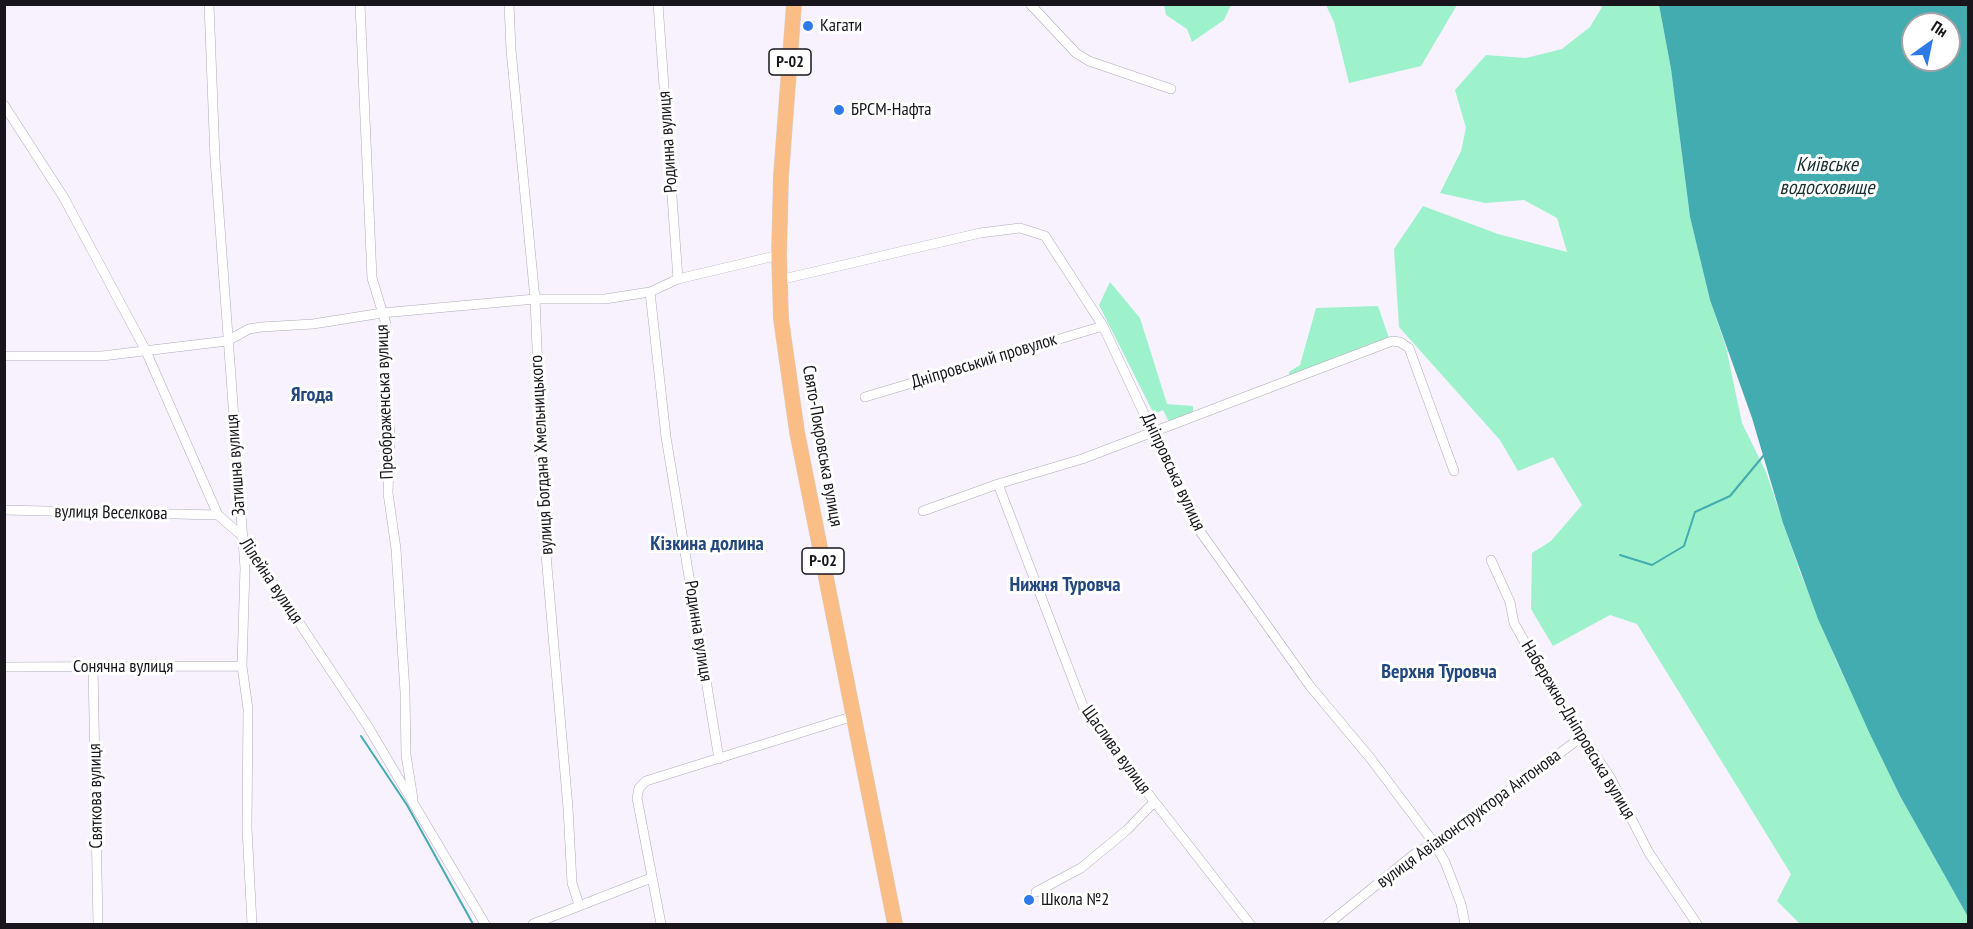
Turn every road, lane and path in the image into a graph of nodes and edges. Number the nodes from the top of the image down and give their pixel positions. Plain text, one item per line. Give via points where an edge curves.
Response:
1 (209, 4) edge
2 (360, 4) edge
3 (509, 4) edge
4 (658, 4) edge
5 (794, 4) edge
6 (1030, 4) edge
7 (1171, 89) dead end
8 (4, 105) edge
9 (779, 255) junction
10 (678, 279) junction
11 (779, 280) junction
12 (650, 292) junction
13 (535, 300) junction
14 (382, 313) junction
15 (1103, 326) junction
16 (227, 341) junction
17 (145, 349) junction
18 (4, 356) edge
19 (865, 397) dead end
20 (1154, 432) junction
21 (1454, 471) dead end
22 (998, 484) junction
23 (4, 510) edge
24 (923, 512) dead end
25 (218, 515) junction
26 (241, 535) junction
27 (1491, 560) dead end
28 (242, 666) junction
29 (4, 667) edge
30 (93, 667) junction
31 (854, 716) junction
32 (1583, 736) junction
33 (719, 759) junction
34 (413, 801) junction
35 (1154, 802) junction
36 (1434, 843) junction
37 (651, 878) junction
38 (1036, 892) dead end
39 (579, 905) junction
40 (98, 924) edge
41 (252, 924) edge
42 (485, 924) edge
43 (533, 924) edge
44 (661, 924) edge
45 (895, 924) edge
46 (1250, 924) edge
47 (1328, 924) edge
48 (1465, 924) edge
49 (1696, 924) edge

1 - 16 street, Затишна вулиця
2 - 14 street, Преображенська вулиця via 372,278
3 - 13 street, вулиця Богдана Хмельницького
4 - 10 street, Родинна вулиця
5 - 9 main road, Свято-Покровська вулиця / Р-02
6 - 7 street via 1076,53 1089,61
8 - 17 street, Лілейна вулиця via 64,198
9 - 10 street
9 - 11 main road, Свято-Покровська вулиця / Р-02
10 - 12 street
11 - 15 street, Дніпровська вулиця via 945,241 1020,228 1045,236
11 - 31 main road, Свято-Покровська вулиця / Р-02 via 797,432
12 - 13 street
12 - 33 street, Родинна вулиця via 666,437
13 - 14 street
13 - 39 street, вулиця Богдана Хмельницького via 545,543 572,883
14 - 16 street via 249,329
14 - 34 street, Преображенська вулиця via 386,324 385,380 390,435 388,493 396,549 406,755
15 - 19 street, Дніпровський провулок
15 - 20 street, Дніпровська вулиця
16 - 17 street
16 - 26 street, Затишна вулиця
17 - 18 street via 102,356
17 - 25 street, Лілейна вулиця
20 - 21 street via 1392,341 1400,342 1409,348
20 - 22 street
20 - 36 street, Дніпровська вулиця via 1197,527 1310,686
22 - 24 street
22 - 35 street, Щаслива вулиця via 1086,714
23 - 25 street, вулиця Веселкова
25 - 26 street, Лілейна вулиця
26 - 28 street, Затишна вулиця via 245,568
26 - 34 street, Лілейна вулиця
27 - 32 street, Набережно-Дніпровська вулиця via 1510,602 1514,623
28 - 30 street, Сонячна вулиця
28 - 41 street, Затишна вулиця via 248,709 247,828
29 - 30 street, Сонячна вулиця
30 - 40 street, Святкова вулиця
31 - 33 street
31 - 45 main road, Свято-Покровська вулиця / Р-02
32 - 36 street, вулиця Авіаконструктора Антонова
32 - 49 street, Набережно-Дніпровська вулиця via 1610,777 1649,853
33 - 37 street via 646,781 639,788 637,798
34 - 42 street, Лілейна вулиця
35 - 38 street via 1081,868
35 - 46 street, Щаслива вулиця
36 - 47 street, вулиця Авіаконструктора Антонова via 1417,852
36 - 48 street, Дніпровська вулиця via 1449,873
37 - 39 street
37 - 44 street
39 - 43 street

